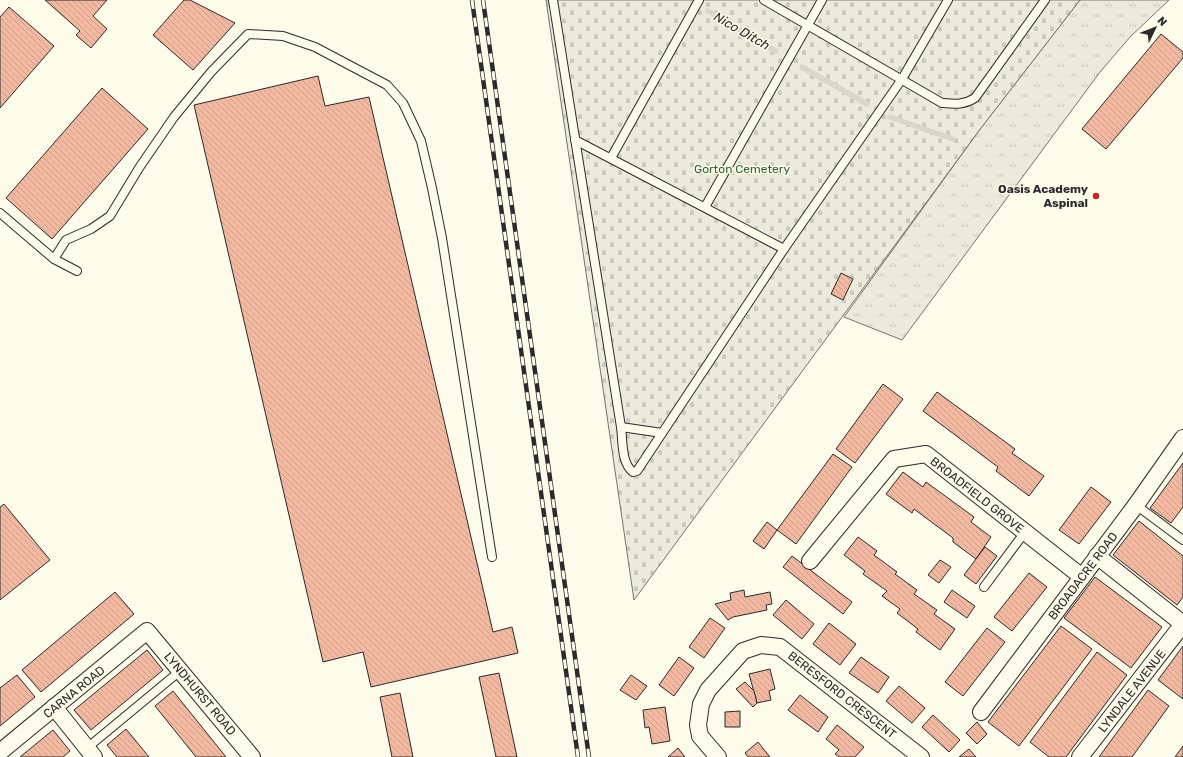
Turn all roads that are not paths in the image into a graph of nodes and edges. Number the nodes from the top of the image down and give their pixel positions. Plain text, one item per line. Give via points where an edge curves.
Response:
1 (553, 0) edge
2 (699, 0) edge
3 (764, 0) edge
4 (822, 0) edge
5 (948, 0) edge
6 (1045, 0) edge
7 (808, 25) junction
8 (902, 79) junction
9 (575, 140) junction
10 (611, 158) junction
11 (705, 207) junction
12 (0, 213) edge
13 (784, 249) junction
14 (54, 259) junction
15 (77, 271) dead end
16 (621, 427) junction
17 (662, 433) junction
18 (1183, 438) edge
19 (1136, 505) junction
20 (1025, 532) junction
21 (1182, 537) edge
22 (1097, 556) junction
23 (492, 557) dead end
24 (810, 561) dead end
25 (1082, 577) junction
26 (984, 587) dead end
27 (1183, 624) edge
28 (147, 631) joint
29 (180, 671) junction
30 (54, 707) junction
31 (981, 712) dead end
32 (0, 752) edge
33 (90, 754) edge
34 (252, 757) edge
35 (718, 757) edge
36 (921, 757) edge
37 (1080, 757) edge

1 - 9 lane
2 - 10 lane
3 - 7 lane
4 - 7 lane
5 - 8 lane
6 - 8 lane via 975,98 966,103 942,103
7 - 8 lane
7 - 11 lane
8 - 13 lane
9 - 10 lane
9 - 16 lane
10 - 11 lane
11 - 13 lane
12 - 14 lane
13 - 17 lane
14 - 15 lane
14 - 23 lane via 66,240 91,229 110,216 174,118 211,72 248,34 283,36 315,48 388,85 403,103 421,141 432,188
16 - 17 lane
16 - 17 lane via 624,458 633,472 637,471
18 - 19 street, BROADACRE ROAD
19 - 21 lane
19 - 22 street, BROADACRE ROAD
20 - 24 street, BROADFIELD GROVE via 926,454 894,458
20 - 25 street, BROADFIELD GROVE
20 - 26 lane
22 - 25 street, BROADACRE ROAD
22 - 27 street
25 - 31 street, BROADACRE ROAD
27 - 37 street, LYNDALE AVENUE
28 - 29 street, LYNDHURST ROAD
28 - 30 street, CARNA ROAD
29 - 33 lane
29 - 34 street, LYNDHURST ROAD
30 - 32 street, CARNA ROAD
30 - 33 street
35 - 36 street, BERESFORD CRESCENT via 700,736 698,725 701,704 708,690 743,651 762,645 780,647

